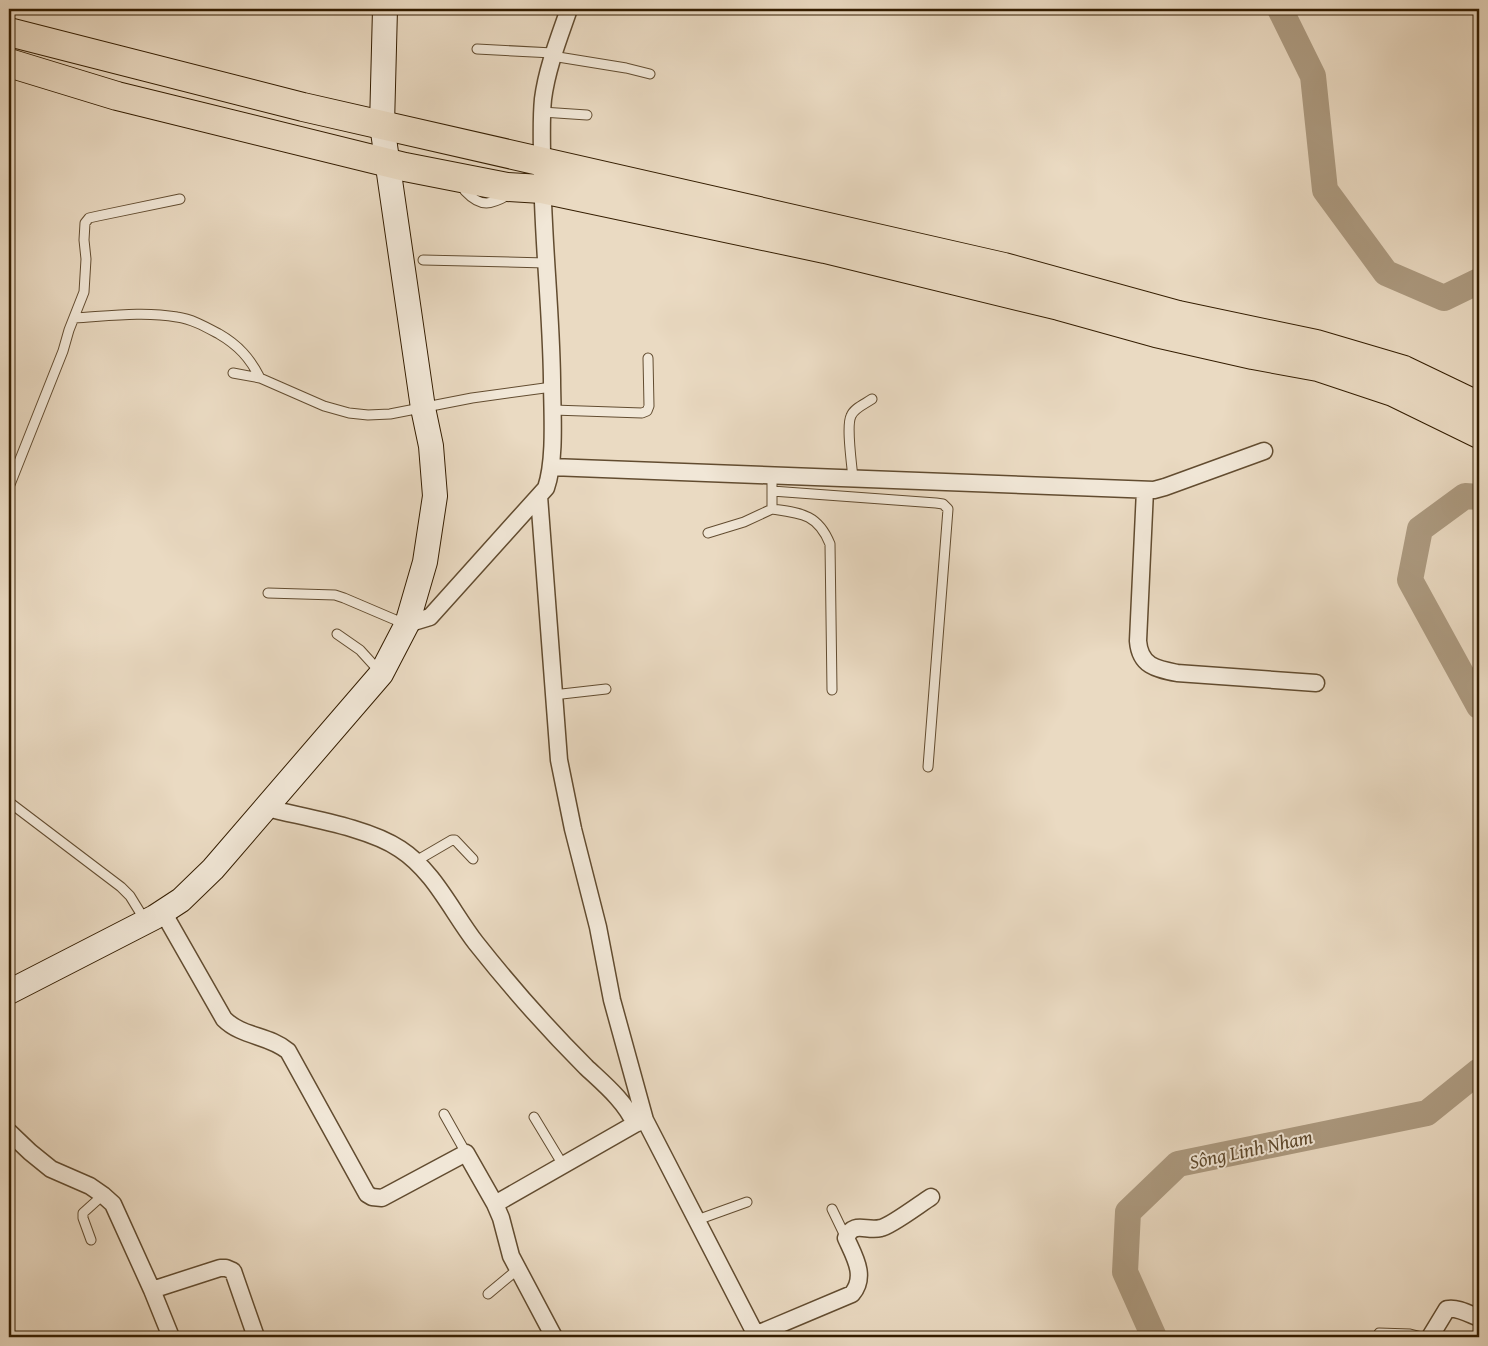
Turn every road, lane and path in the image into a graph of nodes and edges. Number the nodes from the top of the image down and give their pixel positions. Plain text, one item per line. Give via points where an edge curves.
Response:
1 (385, 9) edge
2 (569, 9) edge
3 (9, 32) edge
4 (477, 49) dead end
5 (553, 55) junction
6 (9, 63) edge
7 (650, 74) dead end
8 (542, 112) junction
9 (587, 115) dead end
10 (382, 125) junction
11 (542, 162) junction
12 (387, 163) junction
13 (542, 189) junction
14 (465, 191) dead end
15 (180, 199) dead end
16 (423, 260) dead end
17 (546, 263) junction
18 (74, 318) junction
19 (648, 358) dead end
20 (233, 373) dead end
21 (260, 378) junction
22 (552, 387) junction
23 (872, 400) dead end
24 (1479, 406) edge
25 (423, 408) junction
26 (553, 410) junction
27 (1479, 434) edge
28 (1264, 451) dead end
29 (551, 467) junction
30 (853, 479) junction
31 (772, 484) junction
32 (9, 487) edge
33 (1145, 490) junction
34 (539, 496) junction
35 (772, 509) junction
36 (708, 533) dead end
37 (268, 593) dead end
38 (407, 624) junction
39 (337, 634) dead end
40 (381, 674) junction
41 (1316, 683) dead end
42 (606, 689) dead end
43 (832, 690) dead end
44 (553, 694) junction
45 (928, 767) dead end
46 (9, 802) edge
47 (267, 808) junction
48 (473, 860) dead end
49 (416, 861) junction
50 (154, 917) junction
51 (9, 992) edge
52 (444, 1114) dead end
53 (534, 1117) dead end
54 (640, 1122) junction
55 (9, 1132) edge
56 (466, 1153) junction
57 (563, 1165) junction
58 (103, 1194) junction
59 (931, 1197) dead end
60 (747, 1202) dead end
61 (495, 1204) junction
62 (832, 1208) dead end
63 (697, 1220) junction
64 (846, 1238) junction
65 (92, 1240) dead end
66 (518, 1269) junction
67 (152, 1290) junction
68 (488, 1294) dead end
69 (1479, 1318) edge
70 (1378, 1333) dead end
71 (754, 1336) edge
72 (171, 1337) edge
73 (256, 1337) edge
74 (554, 1337) edge
75 (1422, 1337) edge
76 (1430, 1337) edge

1 - 10 street
2 - 5 street
3 - 10 highway
4 - 5 lane
5 - 7 lane
5 - 8 street
6 - 12 highway via 117,96
8 - 9 lane
8 - 11 street
10 - 11 highway
10 - 12 street
11 - 13 street
11 - 24 highway via 1004,267 1178,315 1316,344 1404,370
12 - 13 highway via 507,187
12 - 25 street
13 - 14 lane via 519,191 496,202 482,203
13 - 17 street
13 - 27 highway via 825,249 1156,333 1318,367 1393,392
15 - 18 lane via 89,218 84,232 84,292
16 - 17 lane
17 - 22 street
18 - 21 lane via 158,314 186,319 235,343
18 - 32 lane
19 - 26 lane via 647,411
20 - 21 lane
21 - 25 lane via 324,406 350,413 390,414
22 - 25 lane
22 - 26 street
23 - 30 lane via 850,416
25 - 38 street via 431,446 435,496 425,562
26 - 29 street
28 - 33 street via 1165,487
29 - 31 street
29 - 34 street via 546,488
30 - 31 street
30 - 33 street
31 - 35 lane
31 - 45 lane via 936,503 948,509
33 - 41 street via 1138,642 1141,656 1148,664 1177,673
34 - 38 street via 430,617
34 - 44 street
35 - 36 lane
35 - 43 lane via 800,513 810,518 825,532 830,544
37 - 38 lane via 335,595
38 - 40 street
39 - 40 lane via 360,650
40 - 47 street
42 - 44 lane
44 - 54 street via 559,760 569,812 593,904
46 - 50 lane via 121,887
47 - 49 street via 372,836 400,849
47 - 50 street via 181,900
48 - 49 lane via 456,840 452,840
49 - 54 street via 515,991
50 - 51 street
50 - 56 street via 224,1019 242,1032 274,1041 288,1051 367,1194 382,1198
52 - 56 lane
53 - 57 lane
54 - 57 street
54 - 63 street
55 - 58 street via 51,1169
56 - 61 street
57 - 61 street
58 - 65 lane via 83,1213
58 - 67 street via 115,1209
59 - 64 street via 885,1226 851,1229
60 - 63 lane
61 - 66 street
62 - 64 lane
63 - 71 street
64 - 71 street via 860,1276 852,1294
66 - 68 lane
66 - 74 street
67 - 72 street
67 - 73 street via 220,1268 229,1269 233,1271
69 - 76 street via 1447,1309
70 - 75 lane

